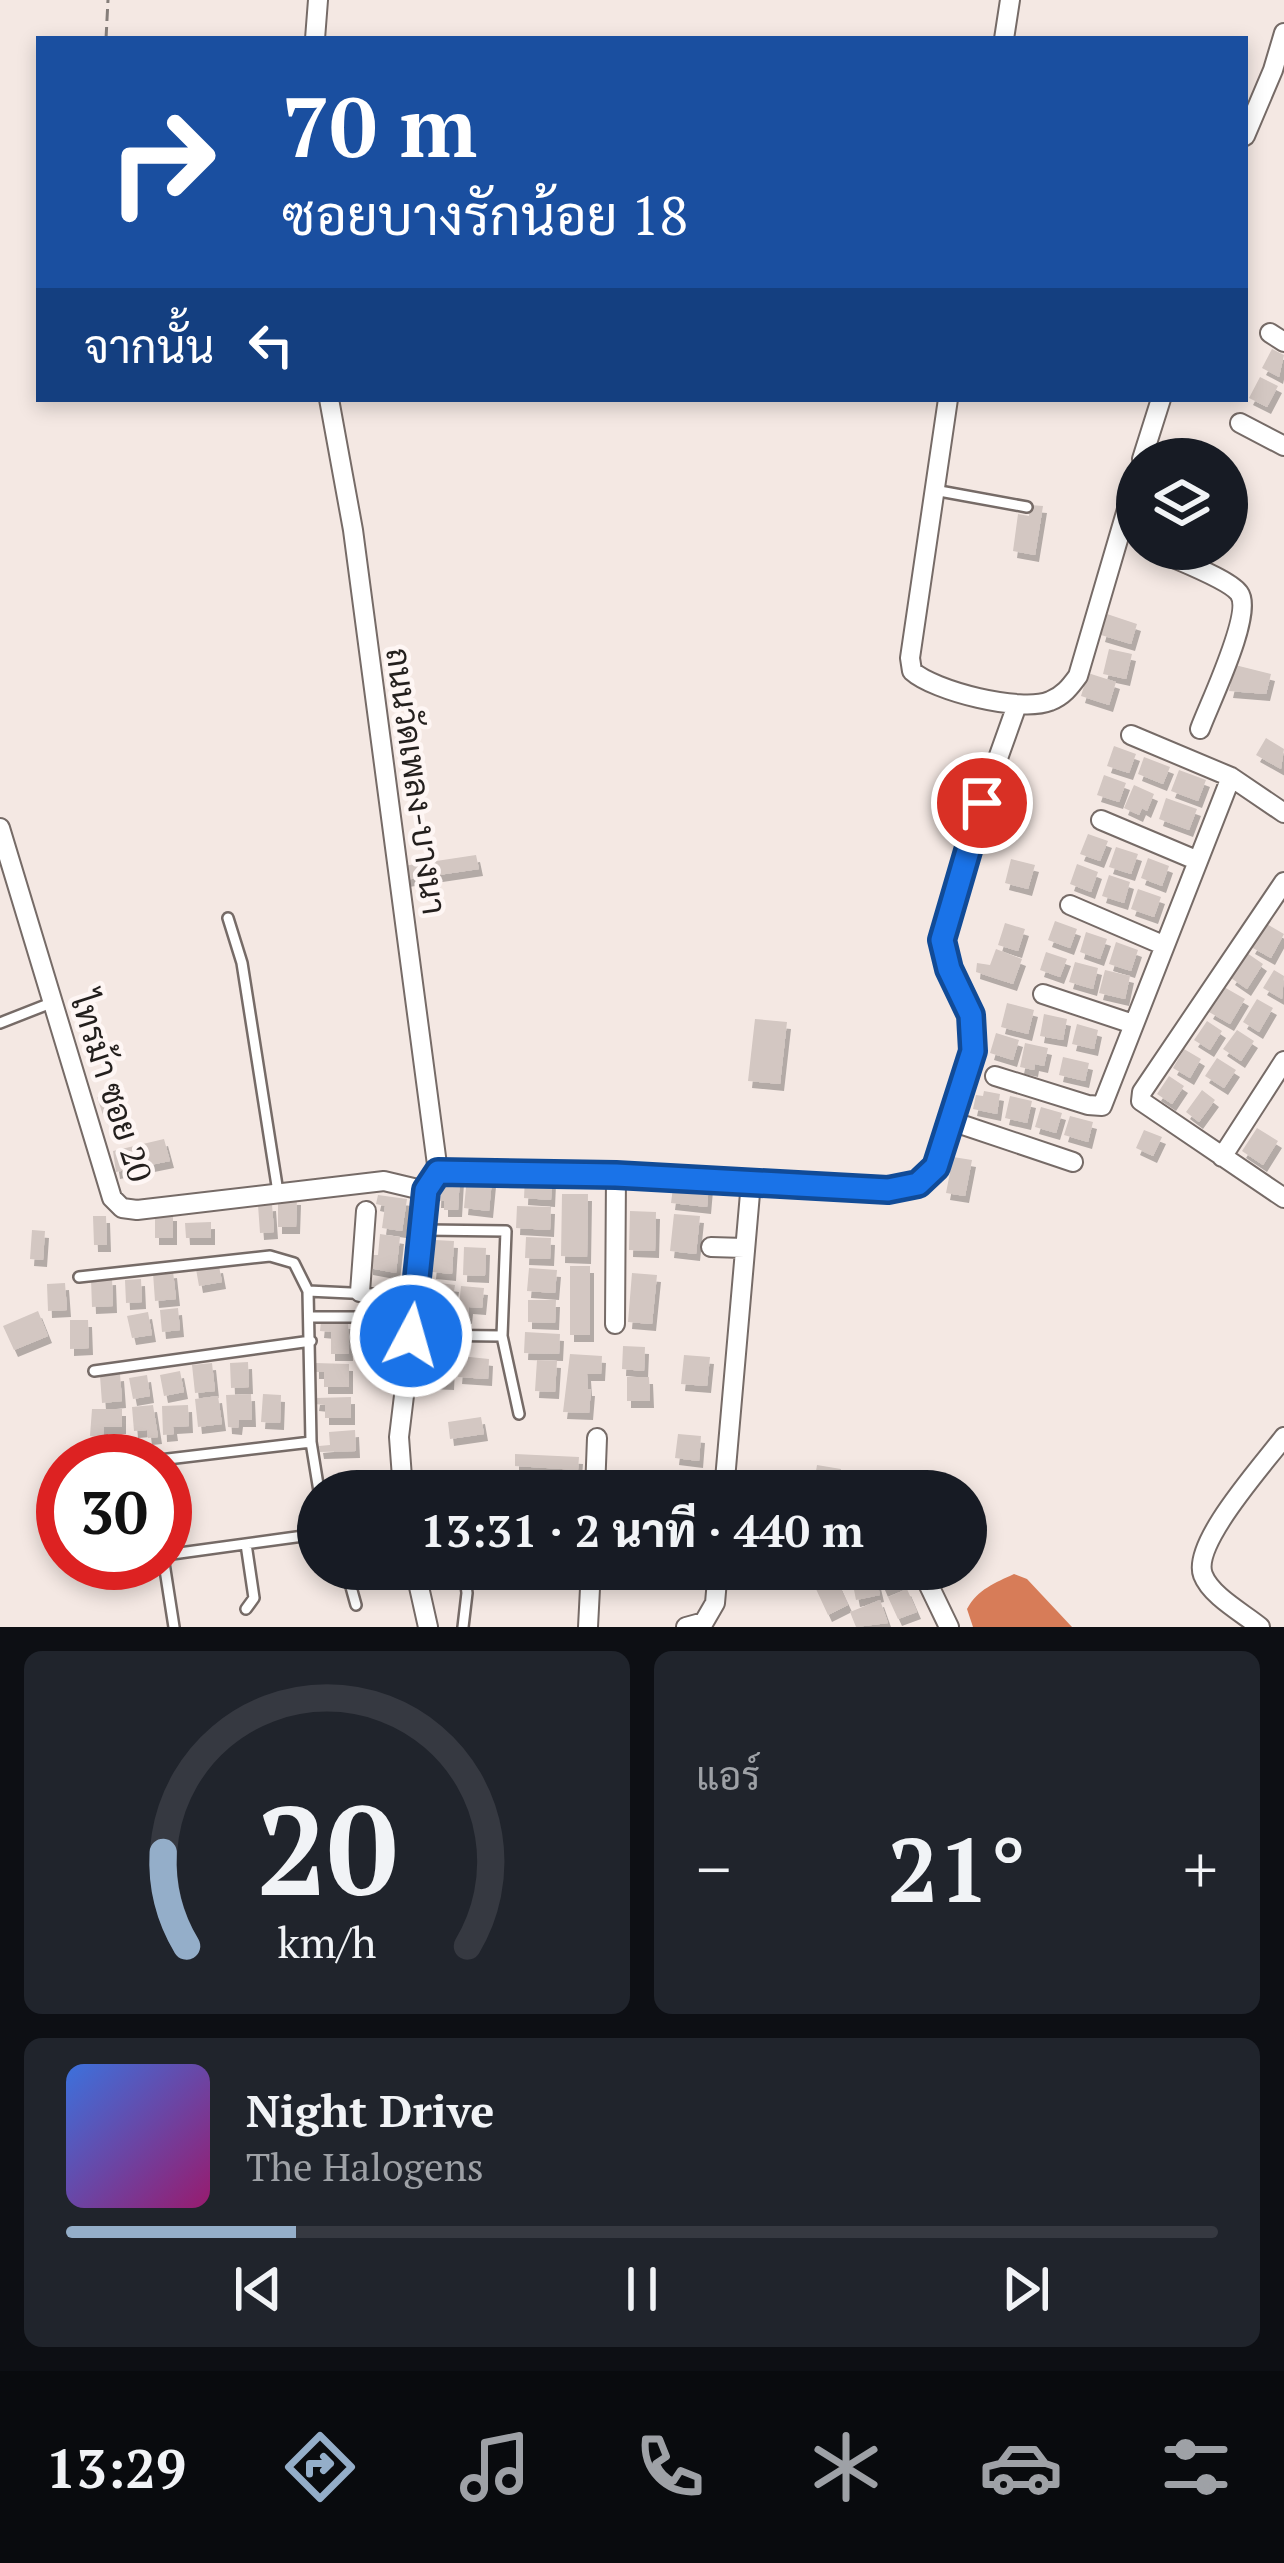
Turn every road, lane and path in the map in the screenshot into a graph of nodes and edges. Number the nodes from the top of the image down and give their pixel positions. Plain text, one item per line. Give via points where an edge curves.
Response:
1 (108, 0) edge
2 (319, 0) edge
3 (1010, 0) edge
4 (1284, 33) edge
5 (106, 36) edge
6 (315, 36) edge
7 (1004, 36) edge
8 (1279, 72) edge
9 (1248, 130) edge
10 (329, 402) edge
11 (948, 402) edge
12 (1160, 402) edge
13 (1240, 423) dead end
14 (1149, 438) edge
15 (1284, 446) edge
16 (934, 490) junction
17 (1027, 507) dead end
18 (1116, 570) edge
19 (1197, 570) edge
20 (1017, 705) junction
21 (1200, 729) dead end
22 (1131, 735) dead end
23 (1232, 776) junction
24 (1284, 813) edge
25 (1101, 820) dead end
26 (0, 828) edge
27 (5, 859) edge
28 (1196, 860) junction
29 (1284, 882) edge
30 (1070, 904) dead end
31 (228, 917) dead end
32 (1163, 945) junction
33 (1042, 994) dead end
34 (51, 1003) junction
35 (0, 1023) edge
36 (1133, 1024) junction
37 (1284, 1061) edge
38 (995, 1076) dead end
39 (951, 1121) junction
40 (1222, 1157) junction
41 (1072, 1162) dead end
42 (438, 1172) junction
43 (616, 1175) junction
44 (751, 1182) junction
45 (426, 1190) junction
46 (278, 1192) junction
47 (1284, 1198) edge
48 (367, 1211) dead end
49 (425, 1230) junction
50 (711, 1247) dead end
51 (744, 1248) junction
52 (79, 1277) dead end
53 (308, 1291) junction
54 (360, 1292) junction
55 (414, 1296) junction
56 (311, 1317) junction
57 (615, 1324) dead end
58 (411, 1330) junction
59 (502, 1336) junction
60 (311, 1341) junction
61 (94, 1371) dead end
62 (519, 1414) dead end
63 (1284, 1437) edge
64 (597, 1438) dead end
65 (311, 1442) junction
66 (192, 1456) edge
67 (316, 1470) edge
68 (402, 1470) edge
69 (596, 1470) edge
70 (726, 1470) edge
71 (297, 1537) edge
72 (246, 1544) junction
73 (192, 1554) edge
74 (169, 1590) edge
75 (352, 1590) edge
76 (420, 1590) edge
77 (467, 1590) edge
78 (590, 1590) edge
79 (717, 1590) edge
80 (931, 1590) edge
81 (356, 1604) dead end
82 (246, 1610) dead end
83 (947, 1626) edge
84 (174, 1627) edge
85 (428, 1627) edge
86 (463, 1627) edge
87 (588, 1627) edge
88 (686, 1627) edge
89 (1260, 1627) edge

1 - 5 path
2 - 6 street
3 - 7 street
4 - 8 street
8 - 9 street
10 - 42 street, ถนนวัดเพลง-บางนา via 353,530
11 - 16 street
12 - 14 street
13 - 15 street
16 - 17 lane
16 - 20 street via 912,670 925,682
18 - 20 street via 1078,676 1064,695
19 - 21 street via 1236,589 1244,605
20 - 39 street via 942,940 971,1015 973,1051
22 - 23 street
23 - 24 street
23 - 28 street
25 - 28 street
26 - 27 street, ไทรม้า ซอย 20
27 - 34 street, ไทรม้า ซอย 20
28 - 32 street
29 - 40 street via 1142,1092 1146,1107
30 - 32 street
31 - 46 lane
32 - 36 street
33 - 36 street
34 - 35 lane
34 - 46 street, ไทรม้า ซอย 20 via 112,1198 122,1208
36 - 38 street via 1102,1106
37 - 40 street
39 - 41 street
39 - 44 street via 936,1167 918,1184 888,1190
40 - 47 street
42 - 43 street
42 - 45 street
43 - 44 street
43 - 57 street
44 - 51 street
45 - 46 street, ไทรม้า ซอย 20 via 384,1181
45 - 49 street
48 - 54 street
49 - 55 street
49 - 59 lane via 506,1231
50 - 51 street
51 - 70 street
52 - 53 lane via 270,1256 294,1262
53 - 54 lane
53 - 56 lane
54 - 55 lane
55 - 58 street
56 - 58 lane via 363,1317
56 - 60 lane
58 - 59 lane
58 - 68 street
59 - 62 lane
60 - 61 lane
60 - 65 lane
63 - 89 street via 1202,1557 1209,1585
64 - 69 street
65 - 66 lane
65 - 67 lane
71 - 72 lane
72 - 73 lane
72 - 82 lane via 254,1598
74 - 84 lane
75 - 81 lane
76 - 85 street
77 - 86 lane
78 - 87 street
79 - 88 street via 704,1622
80 - 83 street

